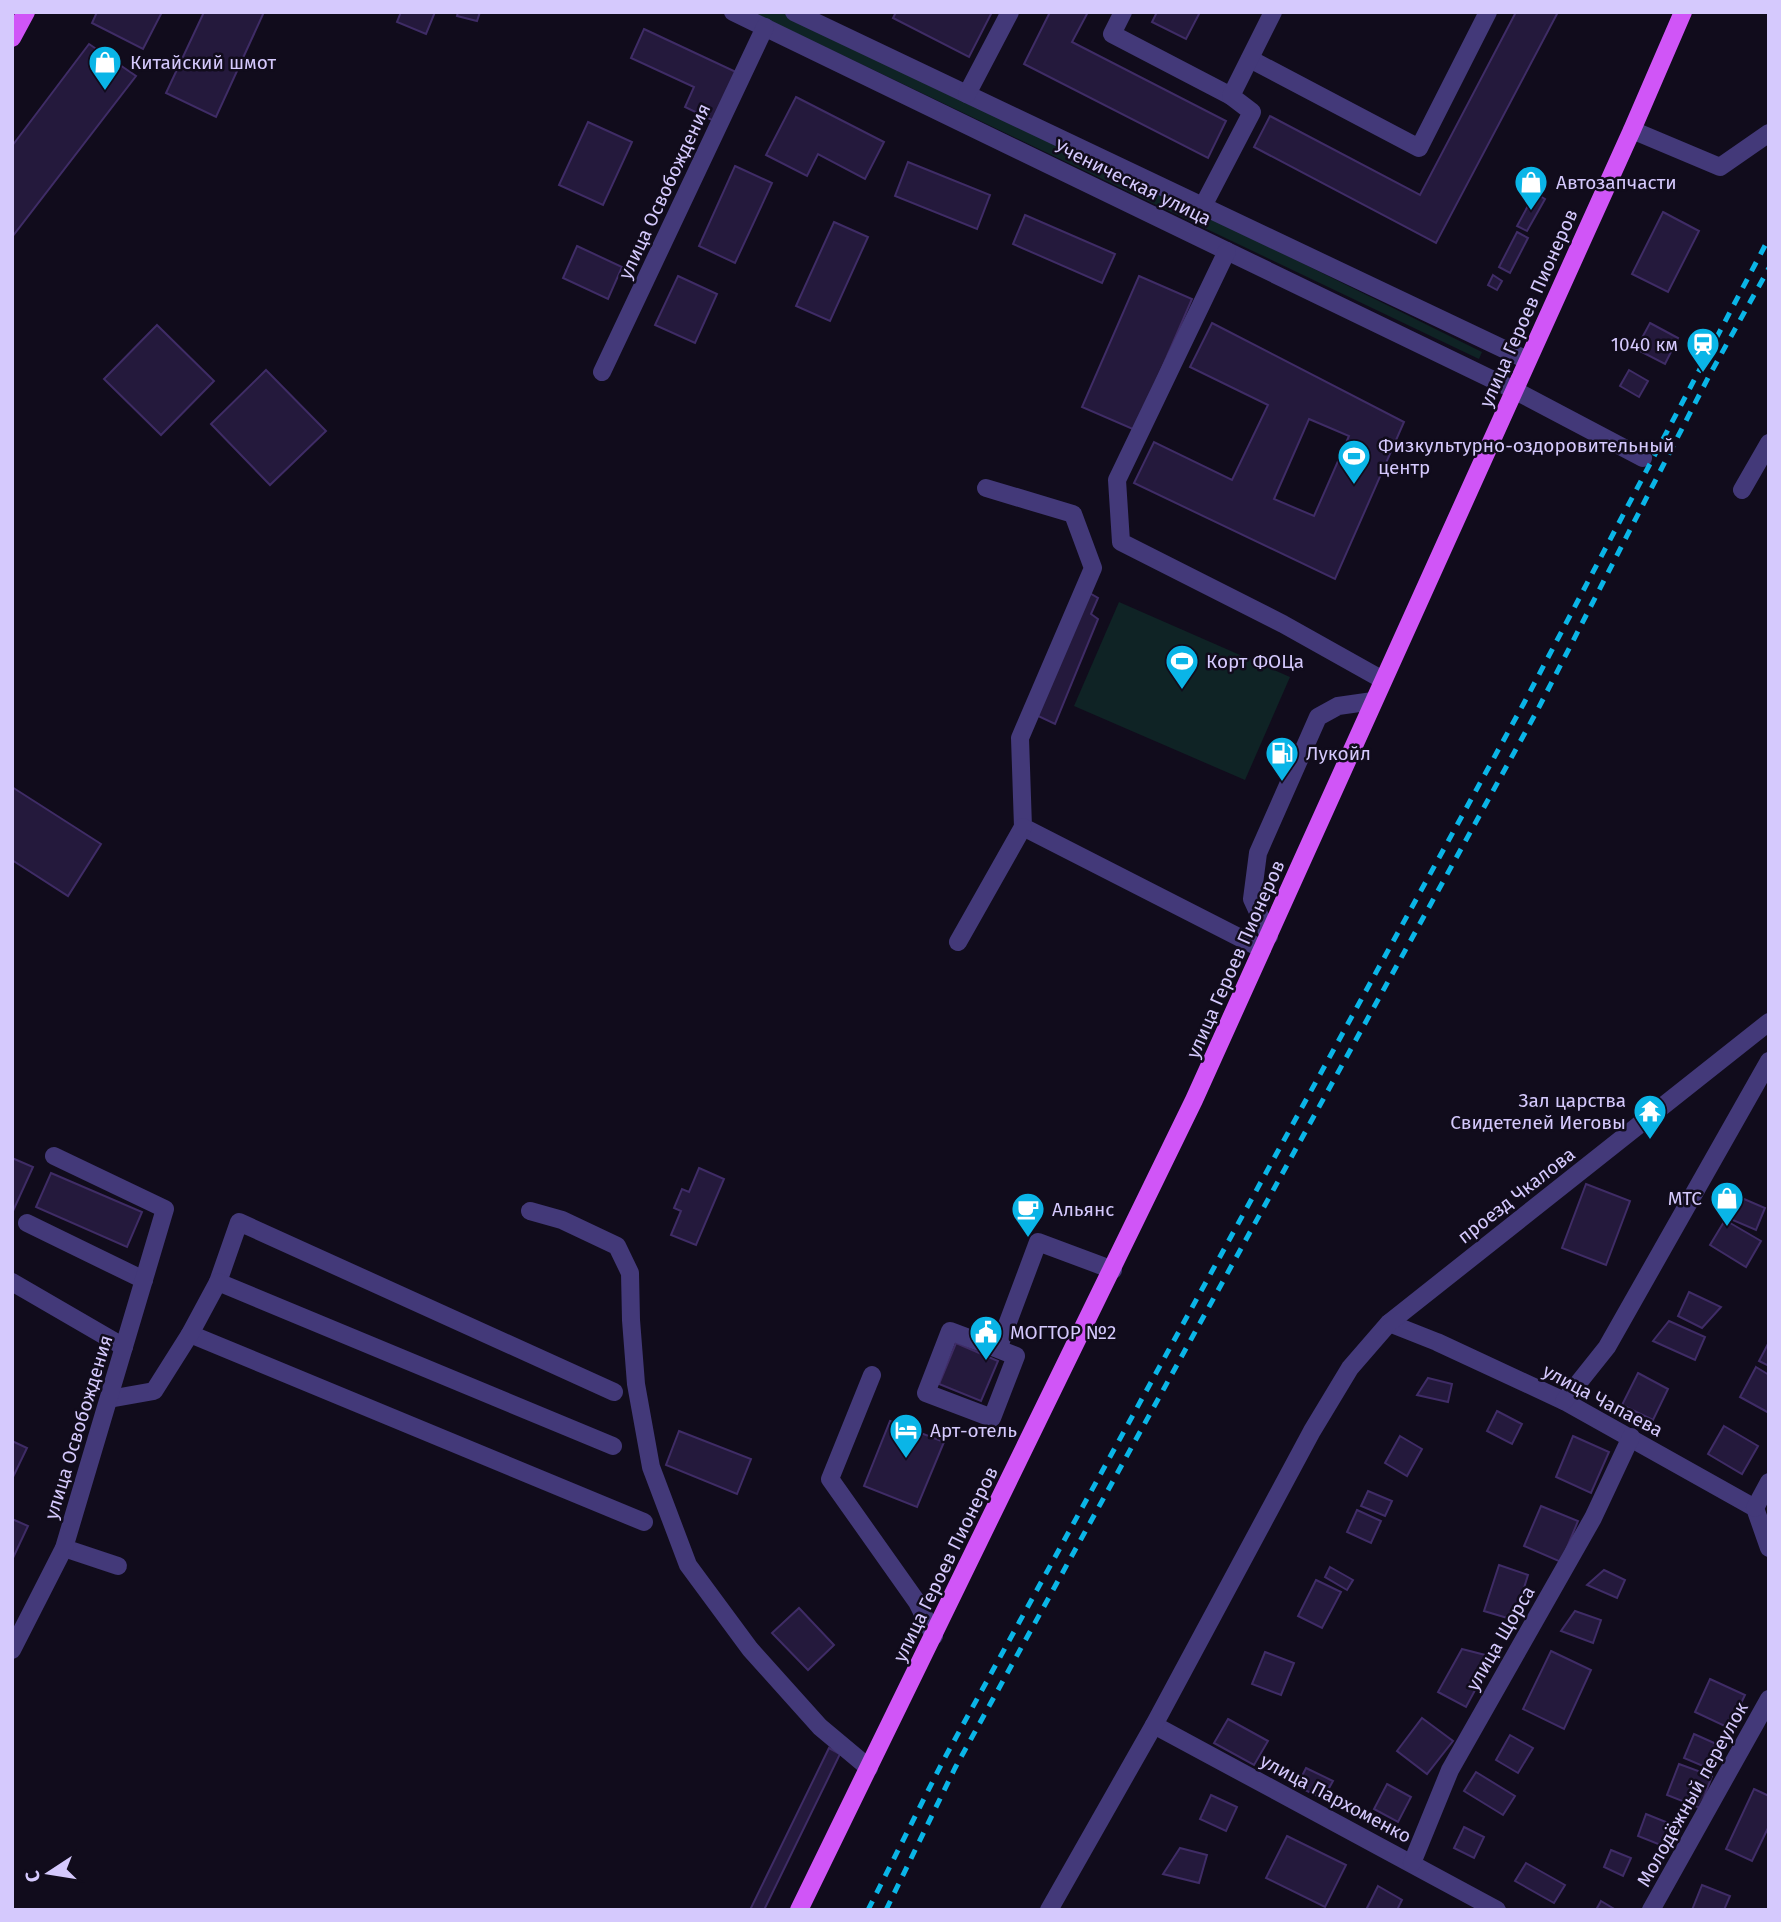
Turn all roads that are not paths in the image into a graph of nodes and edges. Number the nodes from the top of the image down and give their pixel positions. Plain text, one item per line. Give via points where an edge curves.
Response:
1 (26, 12) edge
2 (733, 12) edge
3 (794, 12) edge
4 (1010, 12) edge
5 (1123, 12) edge
6 (1273, 12) edge
7 (1488, 12) edge
8 (1683, 12) edge
9 (765, 27) junction
10 (12, 38) edge
11 (1250, 59) junction
12 (967, 94) junction
13 (1231, 96) junction
14 (1632, 130) junction
15 (1769, 133) edge
16 (1203, 206) junction
17 (1227, 251) junction
18 (1527, 360) junction
19 (602, 372) dead end
20 (1514, 390) junction
21 (1769, 443) edge
22 (1643, 458) dead end
23 (986, 488) dead end
24 (1742, 490) dead end
25 (1383, 680) junction
26 (1373, 701) junction
27 (1023, 827) junction
28 (958, 942) dead end
29 (1266, 942) junction
30 (1769, 1022) edge
31 (1769, 1061) edge
32 (54, 1156) dead end
33 (530, 1211) dead end
34 (27, 1223) dead end
35 (1113, 1270) junction
36 (144, 1280) junction
37 (218, 1282) junction
38 (12, 1283) edge
39 (1389, 1323) junction
40 (190, 1334) junction
41 (124, 1347) junction
42 (998, 1349) junction
43 (872, 1374) dead end
44 (614, 1392) dead end
45 (109, 1399) junction
46 (1564, 1401) junction
47 (1631, 1437) junction
48 (613, 1446) dead end
49 (1769, 1482) edge
50 (1755, 1508) junction
51 (644, 1522) dead end
52 (64, 1548) junction
53 (1769, 1548) edge
54 (118, 1566) dead end
55 (934, 1636) junction
56 (12, 1650) edge
57 (1769, 1699) edge
58 (1154, 1725) junction
59 (869, 1768) junction
60 (1412, 1863) junction
61 (799, 1910) edge
62 (1049, 1910) edge
63 (1497, 1910) edge
64 (1651, 1910) edge

1 - 10 main road
2 - 9 street, Ученическая улица
3 - 12 street, Ученическая улица
4 - 12 street
5 - 13 street via 1112,34
6 - 11 street
7 - 11 street via 1419,148
8 - 14 main road, улица Героев Пионеров
9 - 17 street, Ученическая улица
9 - 19 street, улица Освобождения
11 - 13 street
12 - 16 street, Ученическая улица
13 - 16 street via 1252,112
14 - 15 street via 1720,167
14 - 18 main road, улица Героев Пионеров
16 - 18 street, Ученическая улица
17 - 20 street, Ученическая улица
17 - 25 street via 1117,480 1121,542
18 - 20 main road, улица Героев Пионеров
20 - 22 street, Ученическая улица
20 - 25 main road, улица Героев Пионеров
21 - 24 street
23 - 27 street via 1073,514 1093,568 1020,738
25 - 26 main road, улица Героев Пионеров
26 - 29 main road, улица Героев Пионеров
26 - 29 street via 1338,706 1318,717 1258,853 1252,899
27 - 28 street
27 - 29 street
29 - 35 main road, улица Героев Пионеров
30 - 39 street, проезд Чкалова
31 - 46 street via 1607,1347
32 - 36 street, улица Освобождения via 165,1209
33 - 59 street via 562,1220 617,1246 630,1273 636,1384 651,1467 688,1564 750,1649 820,1727
34 - 36 street
35 - 42 street via 1038,1242
35 - 55 main road, улица Героев Пионеров
36 - 41 street, улица Освобождения
37 - 40 street
37 - 44 street via 239,1222
37 - 48 street
38 - 41 street
39 - 46 street, улица Чапаева
39 - 58 street via 1350,1367 1312,1431
40 - 45 street via 155,1391
40 - 51 street
41 - 45 street, улица Освобождения
42 - 42 street via 1016,1356 992,1418 926,1393 950,1331
43 - 55 street via 830,1479 917,1602
45 - 52 street, улица Освобождения
46 - 47 street, улица Чапаева
47 - 50 street, улица Чапаева
47 - 60 street, улица Щорса via 1593,1518 1450,1770
49 - 50 street
50 - 53 street
52 - 54 street
52 - 56 street, улица Освобождения
55 - 59 main road, улица Героев Пионеров
57 - 64 street, Молодёжный переулок
58 - 60 street, улица Пархоменко
58 - 62 street
59 - 61 main road, улица Героев Пионеров
60 - 63 street, улица Пархоменко

